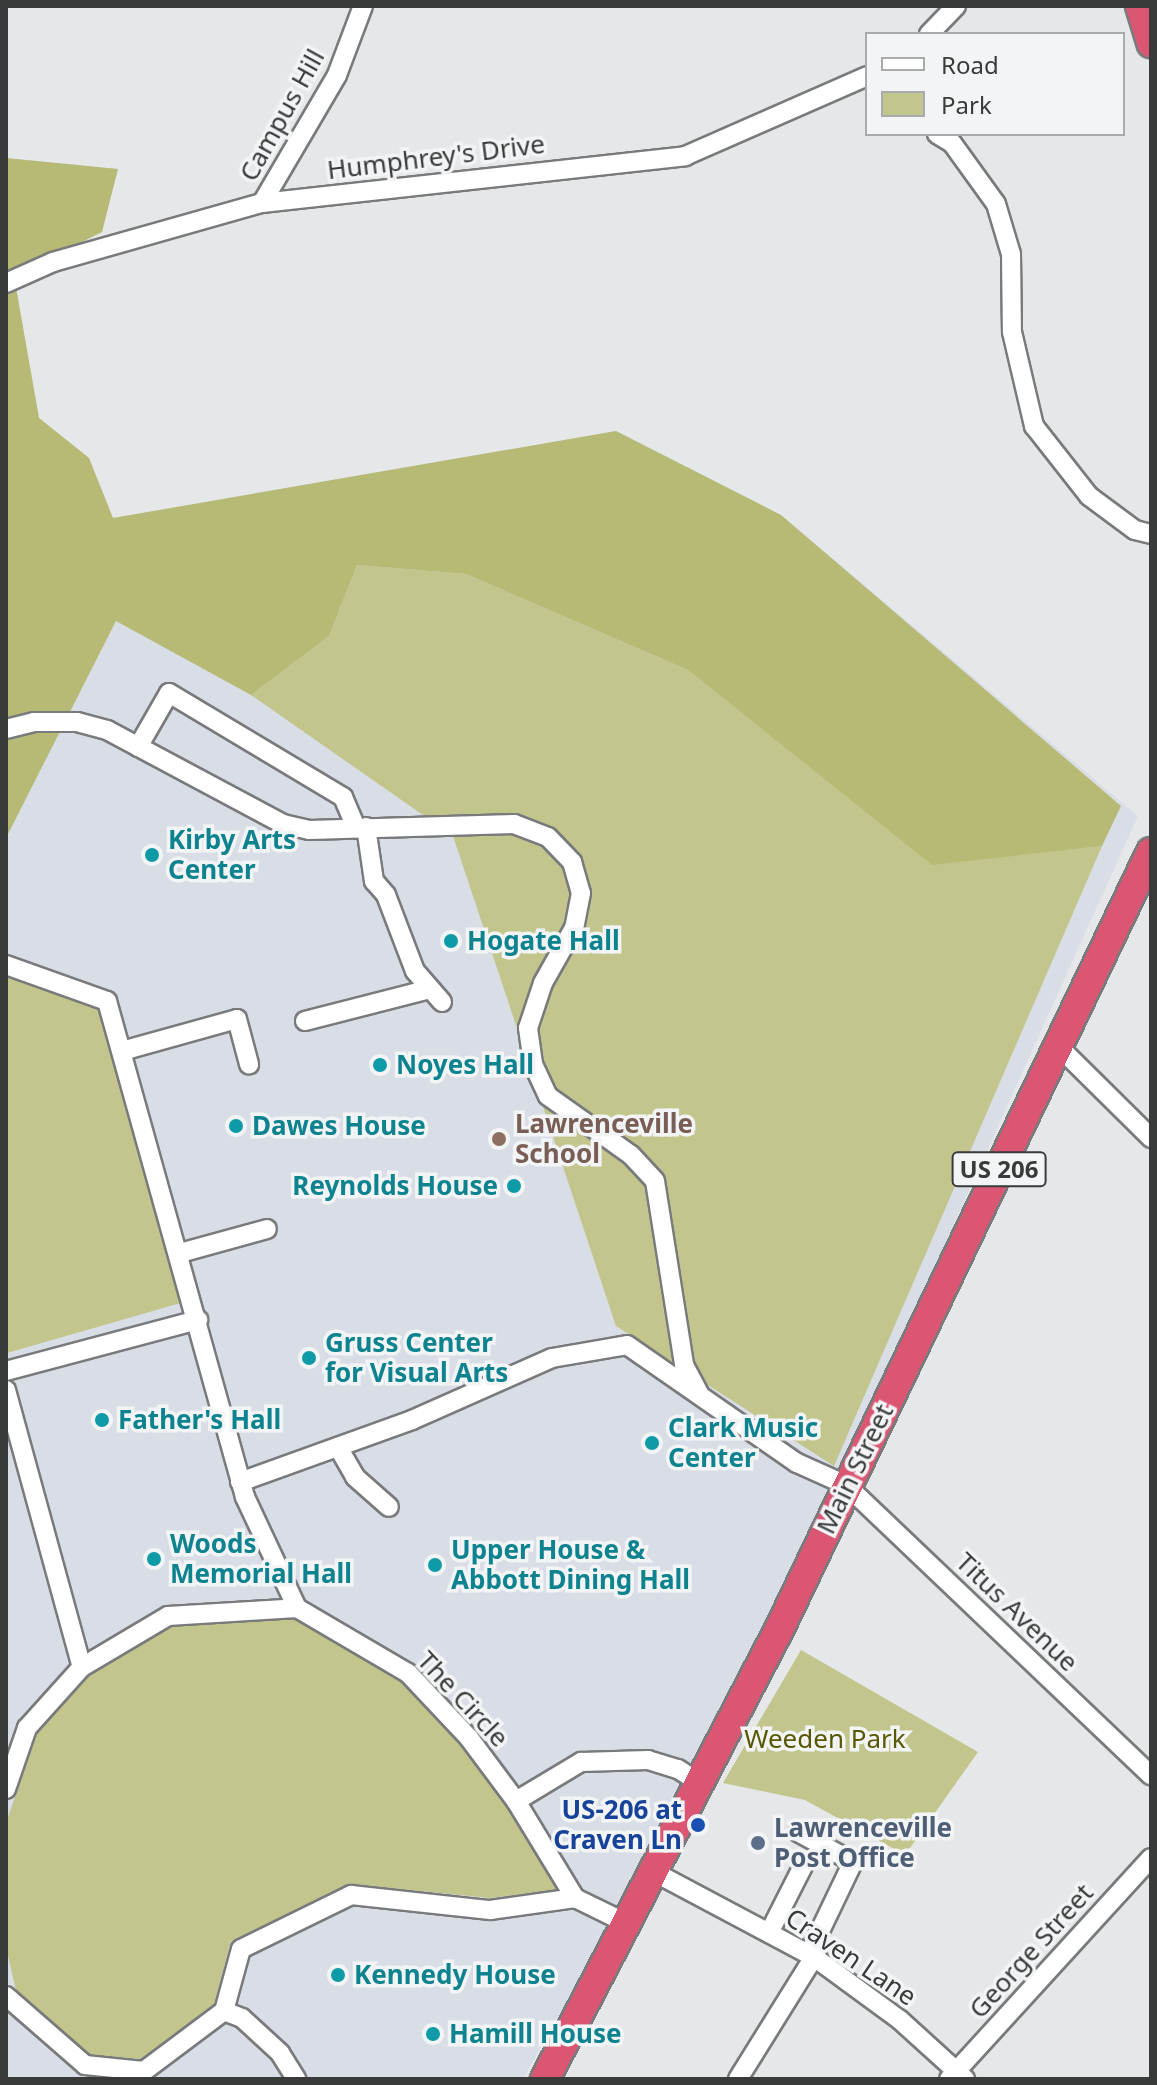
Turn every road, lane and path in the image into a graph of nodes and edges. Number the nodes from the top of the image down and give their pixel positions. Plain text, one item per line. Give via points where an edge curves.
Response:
1 (363, 6) edge
2 (956, 6) edge
3 (1140, 6) edge
4 (931, 32) edge
5 (1151, 43) edge
6 (863, 84) edge
7 (940, 136) edge
8 (262, 203) junction
9 (6, 283) edge
10 (1151, 534) edge
11 (6, 729) edge
12 (138, 747) junction
13 (361, 828) junction
14 (1151, 852) edge
15 (6, 965) edge
16 (305, 1021) dead end
17 (1058, 1046) junction
18 (122, 1051) junction
19 (249, 1064) dead end
20 (1151, 1138) edge
21 (267, 1229) dead end
22 (180, 1253) junction
23 (198, 1320) junction
24 (6, 1371) edge
25 (6, 1390) edge
26 (700, 1395) junction
27 (338, 1447) junction
28 (240, 1482) junction
29 (846, 1485) junction
30 (389, 1507) dead end
31 (297, 1608) junction
32 (82, 1667) junction
33 (1151, 1775) edge
34 (698, 1782) junction
35 (6, 1789) edge
36 (516, 1801) junction
37 (798, 1832) dead end
38 (1151, 1858) edge
39 (803, 1866) dead end
40 (654, 1872) junction
41 (575, 1898) junction
42 (628, 1924) junction
43 (769, 1933) junction
44 (812, 1956) junction
45 (6, 1996) edge
46 (224, 2011) junction
47 (956, 2076) edge
48 (296, 2079) edge
49 (545, 2079) edge
50 (738, 2079) edge

1 - 8 street, Campus Hill via 337,75
2 - 4 street
3 - 5 highway
6 - 8 street, Humphrey's Drive via 685,156
7 - 10 street via 952,143 996,204 1011,254 1012,332 1034,426 1089,496 1135,530
8 - 9 street, Humphrey's Drive via 53,262
11 - 12 street via 34,722 77,722
12 - 13 street via 283,824 309,830
12 - 13 street via 169,693 343,797
13 - 16 street via 374,881 386,895 415,971 436,996
13 - 26 street via 514,824 548,837 572,862 579,905 574,928 543,983 528,1028 533,1064 548,1096 631,1155 655,1181 684,1365
14 - 17 highway, Main Street / US 206
15 - 18 street via 107,1001
17 - 20 street
17 - 29 highway, Main Street / US 206
18 - 19 street via 237,1019
18 - 22 street
21 - 22 street
22 - 23 street
23 - 24 street
23 - 28 street
25 - 32 street
26 - 27 street, Titus Avenue via 627,1345 552,1358
26 - 29 street, Titus Avenue via 797,1463
27 - 28 street, Titus Avenue
27 - 30 street via 355,1477
28 - 31 street
29 - 33 street, Titus Avenue
29 - 34 highway, Main Street / US 206 via 776,1636
31 - 32 street via 168,1616
31 - 36 street, The Circle via 408,1673 469,1738
32 - 35 street via 27,1728
34 - 36 street via 648,1760 581,1762
34 - 40 highway, Main Street / US 206
36 - 41 street, The Circle
37 - 44 street via 853,1862
38 - 47 street, George Street
39 - 43 street
40 - 42 highway, Main Street / US 206
40 - 43 street, Craven Lane
41 - 42 street
41 - 46 street via 490,1910 351,1895 241,1949
42 - 49 highway, Main Street / US 206
43 - 44 street, Craven Lane
44 - 47 street, Craven Lane via 900,2020
44 - 50 street
45 - 46 street via 85,2065 144,2071
46 - 48 street via 242,2018 280,2053

